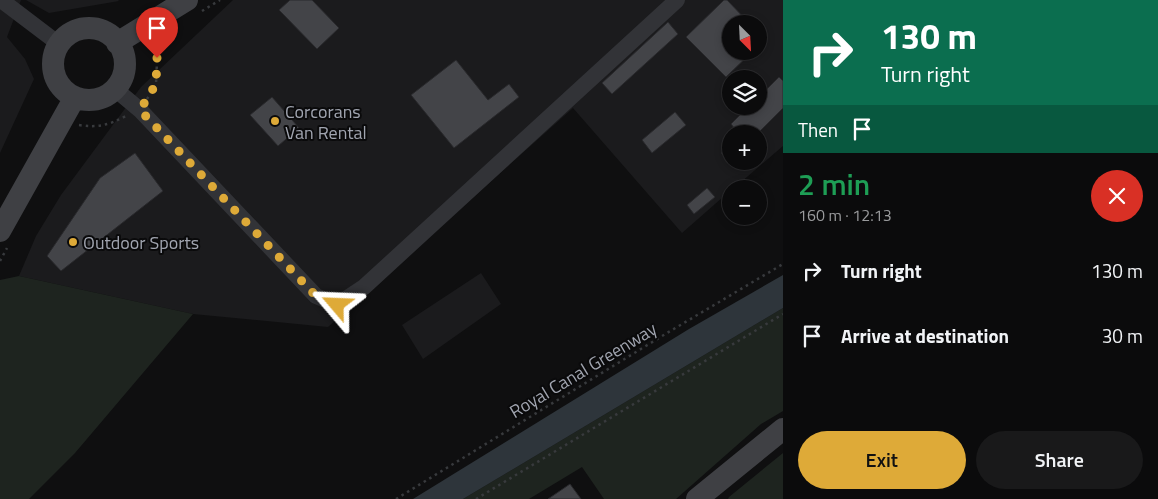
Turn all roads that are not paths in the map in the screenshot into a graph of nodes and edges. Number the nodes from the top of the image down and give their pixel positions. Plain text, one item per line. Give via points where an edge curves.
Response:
1 (1, 0) edge
2 (677, 0) edge
3 (192, 7) edge
4 (118, 43) junction
5 (59, 44) junction
6 (115, 89) junction
7 (75, 97) junction
8 (4, 238) edge
9 (783, 429) edge
10 (697, 499) edge

1 - 5 street
2 - 6 street via 364,287 337,305 316,296 140,110
3 - 4 street
4 - 5 street via 99,30 88,28 77,30
4 - 6 street via 124,71
5 - 7 street via 53,64 55,75 62,88
6 - 7 street via 96,99
7 - 8 street
9 - 10 street

